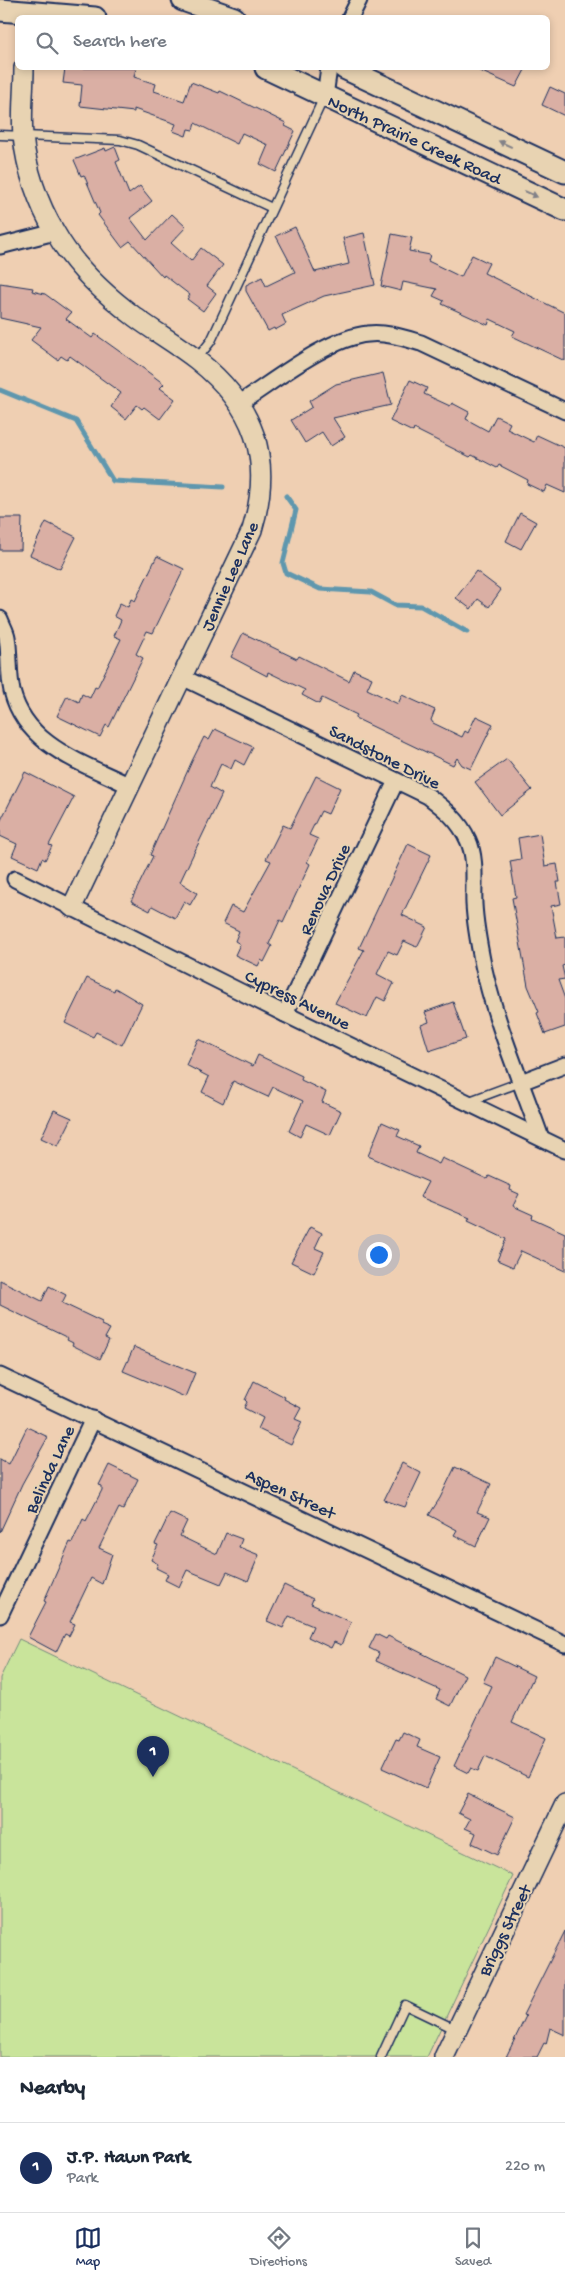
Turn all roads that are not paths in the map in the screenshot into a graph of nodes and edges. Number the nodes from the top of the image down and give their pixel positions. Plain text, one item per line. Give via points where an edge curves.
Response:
1 (183, 0) edge
2 (358, 0) edge
3 (0, 10) edge
4 (26, 10) edge
5 (69, 15) edge
6 (226, 15) edge
7 (351, 15) edge
8 (24, 70) edge
9 (270, 70) edge
10 (329, 70) edge
11 (348, 70) edge
12 (324, 96) junction
13 (0, 134) edge
14 (23, 135) junction
15 (565, 172) edge
16 (272, 208) junction
17 (565, 210) edge
18 (55, 232) junction
19 (0, 246) edge
20 (196, 360) junction
21 (240, 403) junction
22 (565, 411) edge
23 (0, 619) edge
24 (182, 677) junction
25 (396, 780) junction
26 (130, 786) junction
27 (15, 879) dead end
28 (72, 907) junction
29 (285, 1014) junction
30 (565, 1065) edge
31 (521, 1082) junction
32 (466, 1102) junction
33 (541, 1138) junction
34 (565, 1150) edge
35 (0, 1376) edge
36 (93, 1419) junction
37 (0, 1615) edge
38 (565, 1644) edge
39 (565, 1804) edge
40 (457, 2030) junction
41 (381, 2057) edge
42 (444, 2057) edge

1 - 6 main road
2 - 7 street
3 - 4 main road
4 - 5 main road
8 - 14 street, Jennie Lee Lane
9 - 12 main road, North Prairie Creek Road
10 - 12 street
15 -> 11 main road, North Prairie Creek Road
12 - 16 lane
12 -> 17 main road, North Prairie Creek Road
13 - 14 lane
14 - 16 lane via 120,140 138,145
14 - 18 street, Jennie Lee Lane via 37,193
16 - 20 lane via 211,341
18 - 19 street
18 - 20 street, Jennie Lee Lane via 75,261 105,293
20 - 21 street, Jennie Lee Lane
21 - 22 street via 325,349 346,339 368,334 396,335 421,343
21 - 24 street, Jennie Lee Lane via 259,452 262,477 259,508 241,556
23 - 26 street via 7,636 12,692 22,717 34,733 51,747
24 - 25 street, Sandstone Drive
24 - 26 street, Jennie Lee Lane
25 - 29 street, Renova Drive
25 - 31 street, Sandstone Drive via 447,810 459,822 469,842 483,966
26 - 28 street, Jennie Lee Lane
27 - 28 street, Cypress Avenue
28 - 29 street, Cypress Avenue
29 - 32 street, Cypress Avenue
30 - 31 street
31 - 32 lane
31 - 33 street, Sandstone Drive
32 - 33 street, Cypress Avenue
33 - 34 street, Cypress Avenue
35 - 36 street, Aspen Street
36 - 37 street, Belinda Lane
36 - 38 street, Aspen Street
39 - 40 street, Briggs Street
40 - 41 lane via 405,2005
40 - 42 street, Briggs Street

